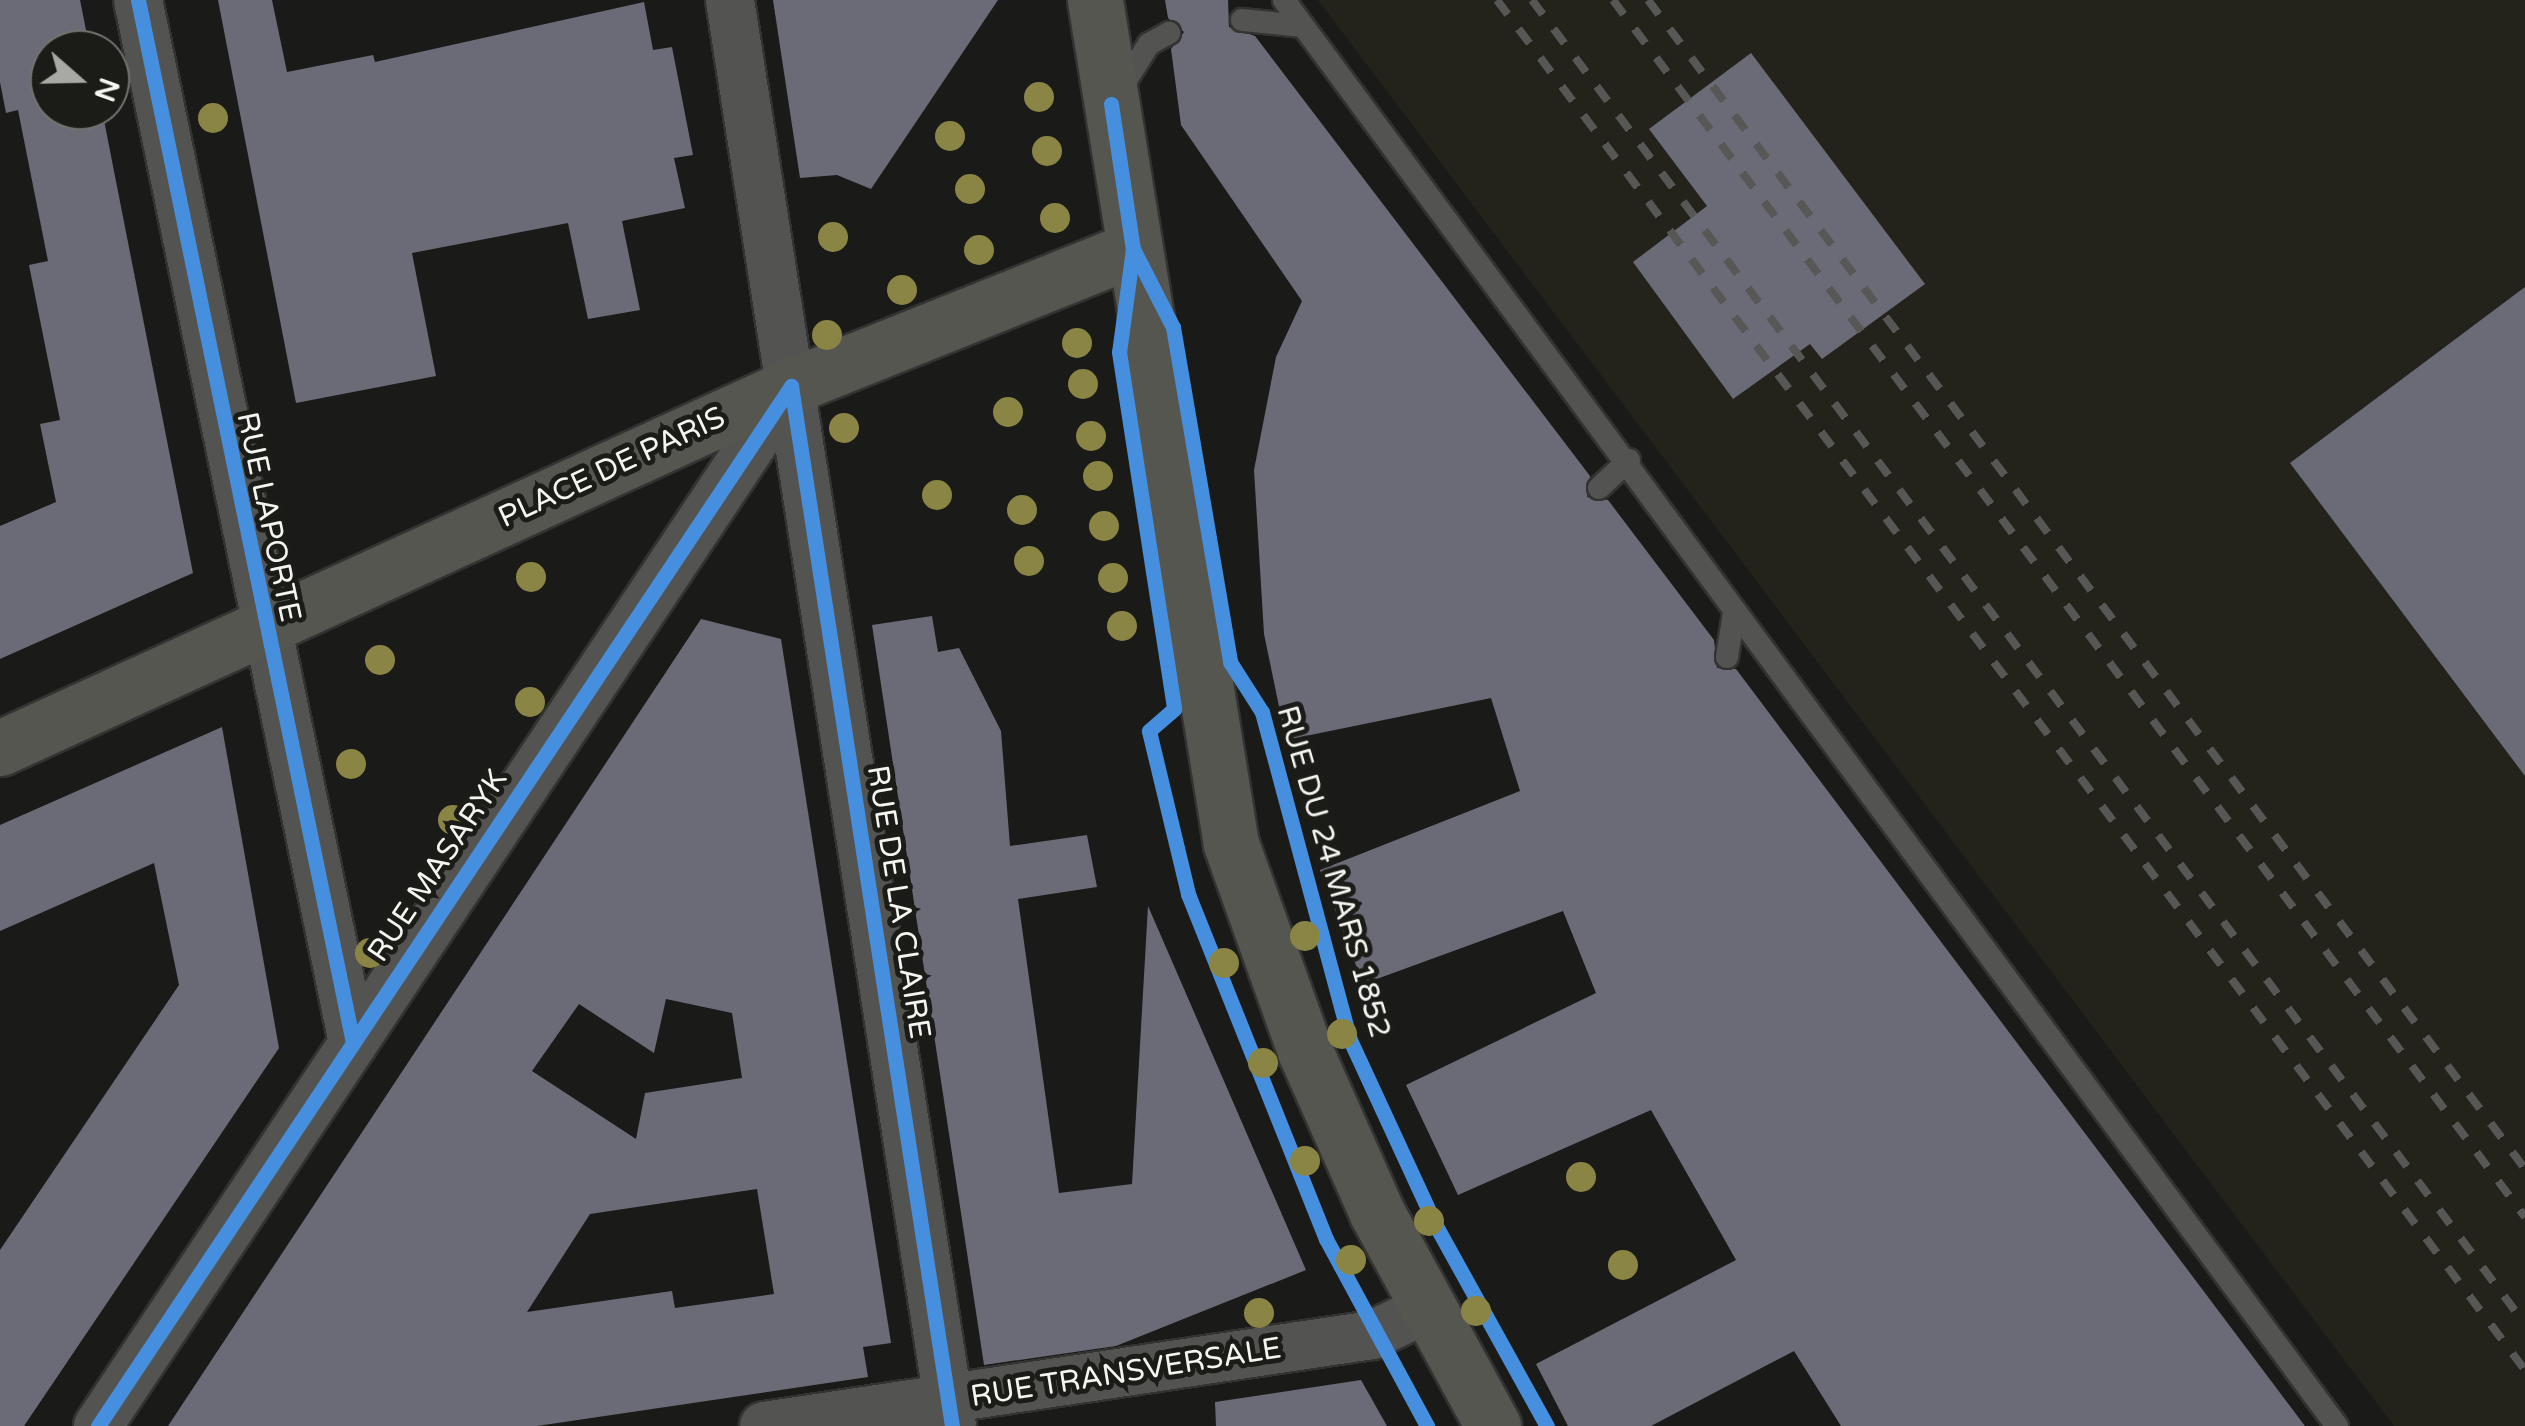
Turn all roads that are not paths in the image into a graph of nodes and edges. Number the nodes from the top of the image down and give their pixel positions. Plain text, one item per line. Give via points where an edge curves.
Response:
1 (138, 0) edge
2 (730, 0) edge
3 (1094, 0) edge
4 (1284, 0) edge
5 (1242, 20) dead end
6 (1302, 26) junction
7 (1170, 33) dead end
8 (1111, 104) junction
9 (1133, 249) junction
10 (791, 386) junction
11 (1629, 460) junction
12 (1599, 488) dead end
13 (1734, 613) junction
14 (262, 628) junction
15 (1727, 657) dead end
16 (0, 748) edge
17 (353, 1044) junction
18 (1424, 1310) junction
19 (950, 1414) edge
20 (98, 1426) edge
21 (764, 1426) edge
22 (1493, 1426) edge
23 (2338, 1426) edge

1 - 14 street, RUE LAPORTE
2 - 10 street, RUE DE LA CLAIRE
3 - 8 street
4 - 6 lane
5 - 6 lane
6 - 11 lane
7 - 8 lane via 1149,44
8 - 9 street
9 - 10 street, PLACE DE PARIS
9 - 18 street via 1232,844 1305,1050
10 - 14 street, PLACE DE PARIS
10 - 17 street, RUE MASARYK
10 - 19 street, RUE DE LA CLAIRE
11 - 12 lane
11 - 13 lane
13 - 15 lane
13 - 23 lane
14 - 16 street, PLACE DE PARIS
14 - 17 street, RUE LAPORTE
17 - 20 street, RUE MASARYK
18 - 19 street, RUE TRANSVERSALE via 1372,1335
18 - 22 street
19 - 21 street, RUE TRANSVERSALE

